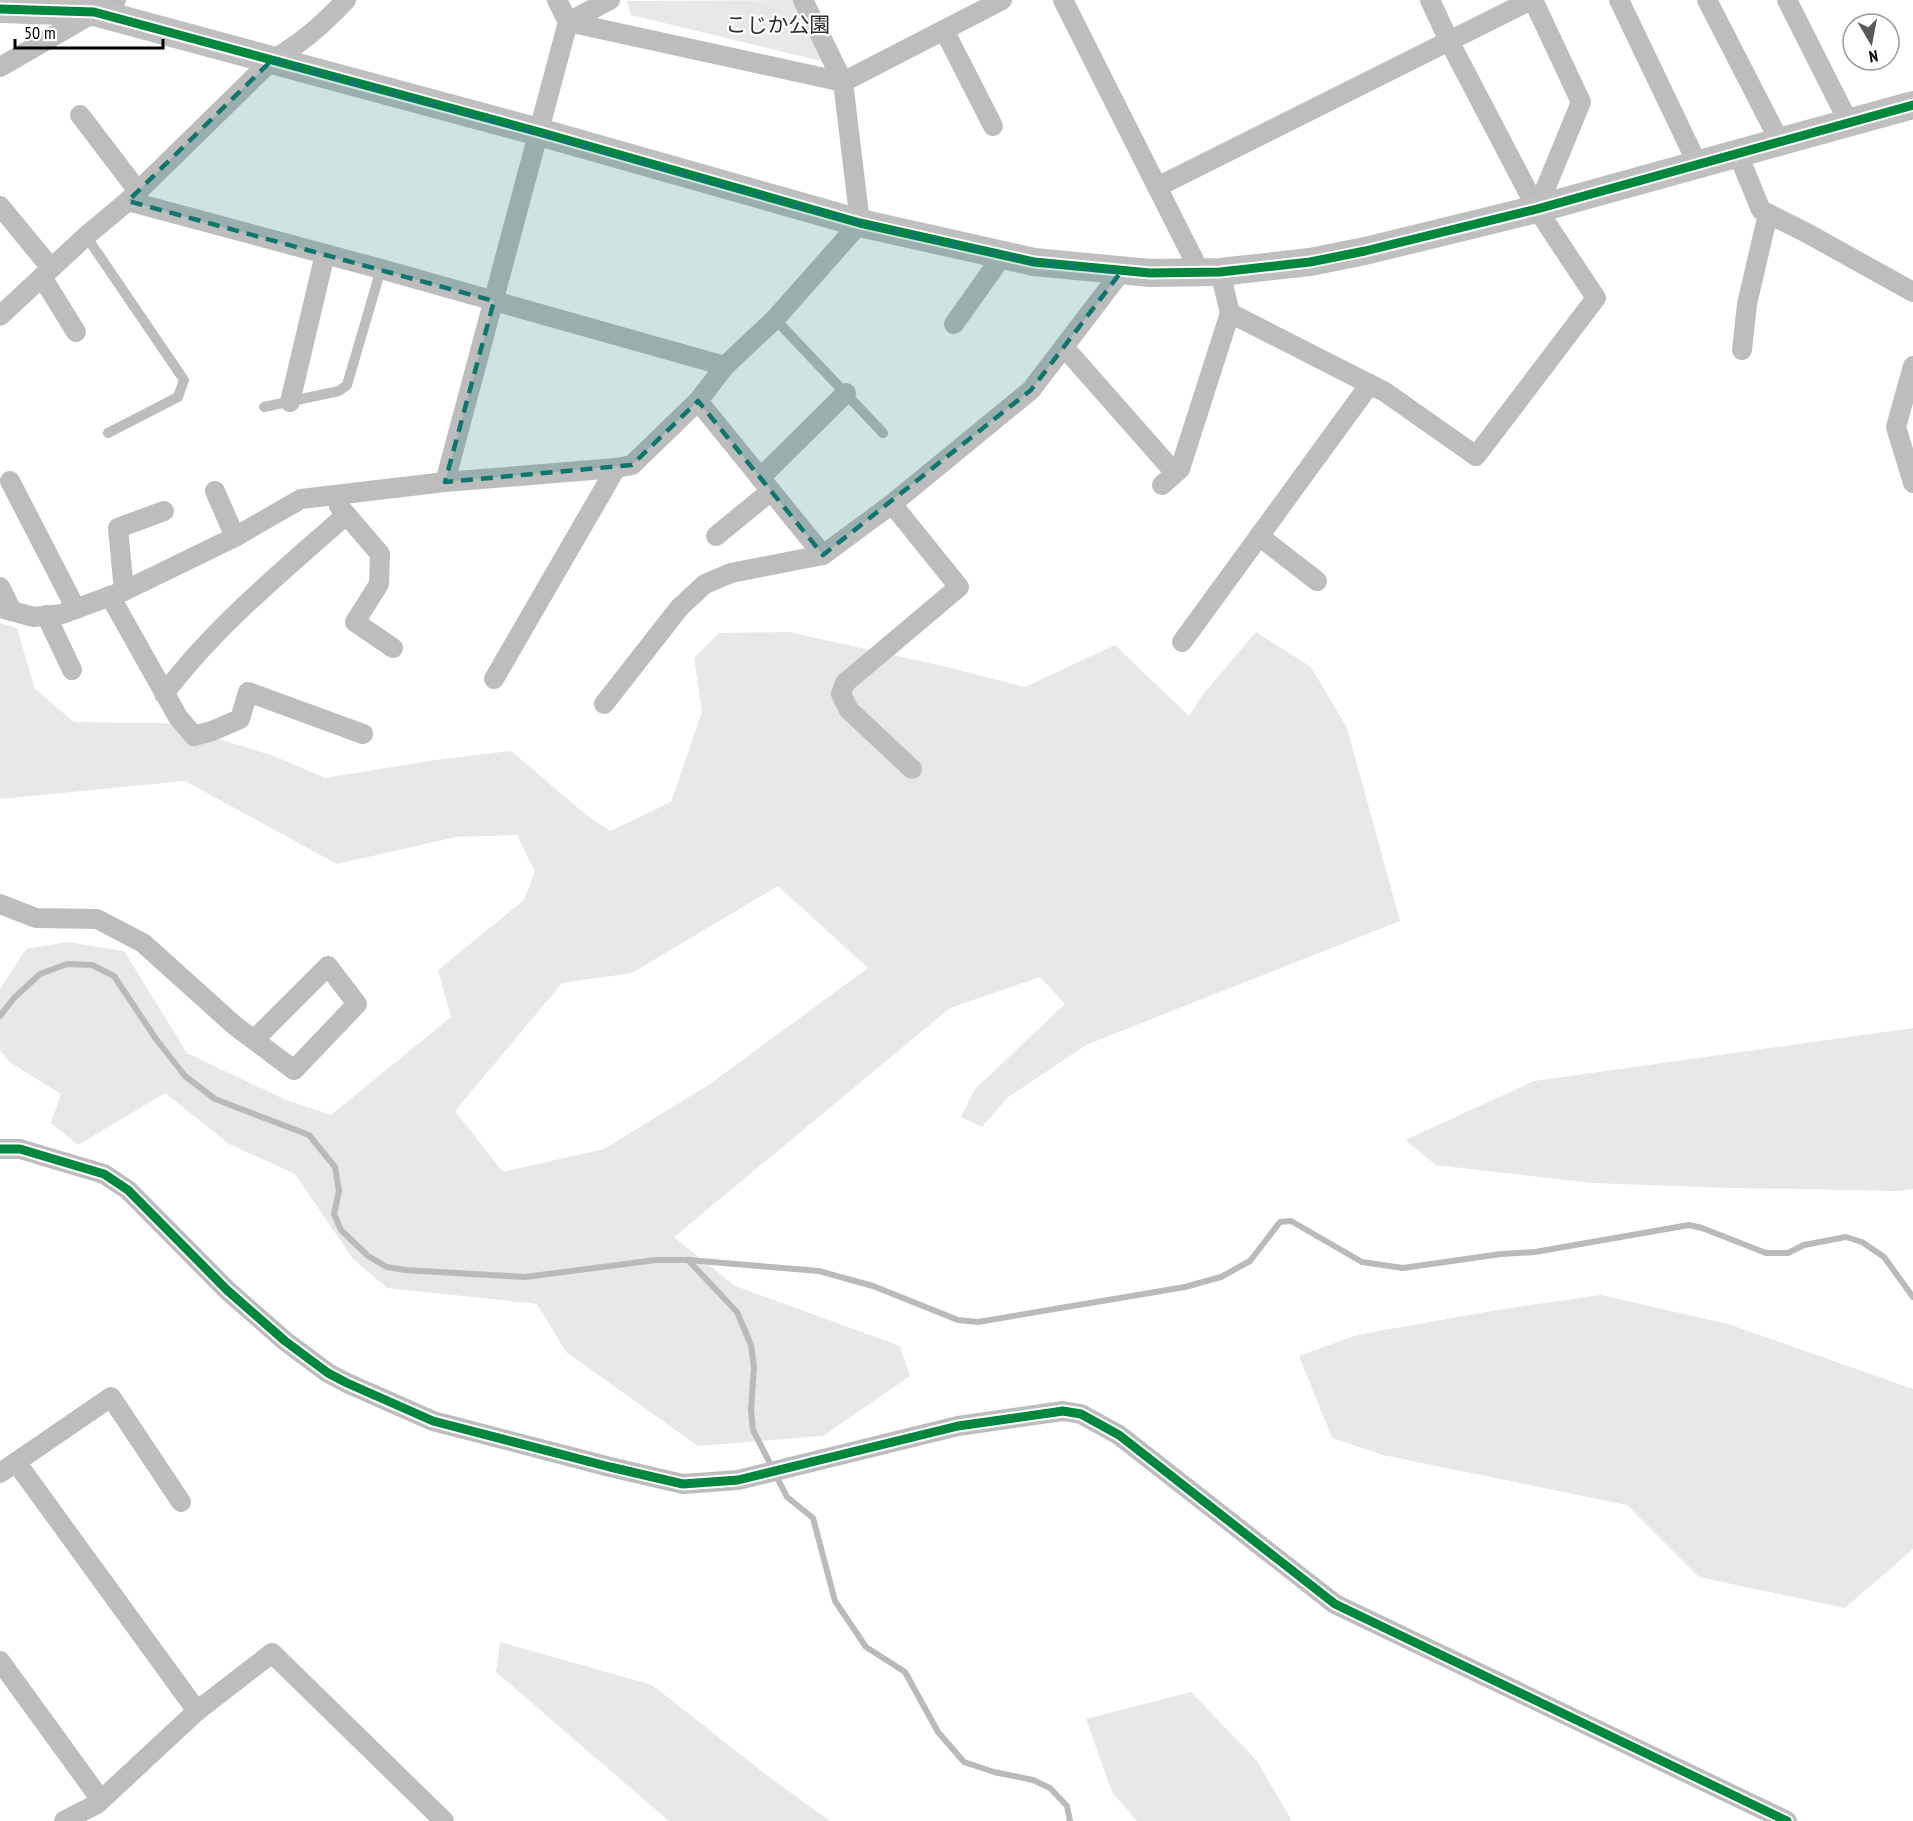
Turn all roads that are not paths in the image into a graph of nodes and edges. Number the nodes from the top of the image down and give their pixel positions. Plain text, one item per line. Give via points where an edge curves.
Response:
1 (346, 0) edge
2 (557, 0) edge
3 (610, 0) edge
4 (803, 0) edge
5 (1002, 0) edge
6 (1063, 0) edge
7 (1430, 0) edge
8 (1532, 0) edge
9 (1619, 0) edge
10 (1707, 0) edge
11 (1787, 0) edge
12 (105, 6) edge
13 (0, 9) edge
14 (568, 22) junction
15 (944, 30) junction
16 (1449, 41) junction
17 (272, 60) junction
18 (0, 67) edge
19 (843, 82) junction
20 (1913, 105) edge
21 (80, 115) dead end
22 (1849, 123) junction
23 (993, 126) dead end
24 (539, 132) junction
25 (1780, 142) junction
26 (1738, 154) junction
27 (1698, 165) junction
28 (1157, 187) junction
29 (133, 196) junction
30 (0, 206) edge
31 (1537, 209) junction
32 (1768, 214) junction
33 (860, 224) junction
34 (86, 236) junction
35 (325, 254) junction
36 (1003, 255) junction
37 (381, 269) junction
38 (47, 272) junction
39 (1121, 272) junction
40 (1211, 273) junction
41 (1913, 292) edge
42 (494, 301) junction
43 (1, 311) edge
44 (1230, 313) junction
45 (775, 319) junction
46 (954, 324) dead end
47 (76, 332) dead end
48 (1064, 347) junction
49 (1742, 350) dead end
50 (725, 366) junction
51 (1913, 366) edge
52 (1370, 384) junction
53 (846, 393) junction
54 (698, 401) junction
55 (290, 402) junction
56 (264, 407) dead end
57 (108, 433) dead end
58 (883, 433) dead end
59 (616, 468) junction
60 (10, 481) dead end
61 (445, 482) junction
62 (1913, 483) edge
63 (766, 484) junction
64 (215, 490) dead end
65 (329, 495) junction
66 (892, 504) junction
67 (164, 511) dead end
68 (346, 514) junction
69 (716, 536) dead end
70 (1259, 536) junction
71 (235, 537) junction
72 (823, 555) junction
73 (1317, 581) dead end
74 (0, 587) edge
75 (117, 594) junction
76 (76, 609) junction
77 (6, 610) edge
78 (46, 615) junction
79 (1182, 642) dead end
80 (393, 648) dead end
81 (72, 670) dead end
82 (494, 679) dead end
83 (164, 694) junction
84 (604, 705) dead end
85 (363, 734) dead end
86 (912, 769) dead end
87 (0, 904) edge
88 (254, 1040) junction
89 (0, 1149) edge
90 (16, 1462) junction
91 (0, 1473) edge
92 (180, 1502) dead end
93 (0, 1661) edge
94 (196, 1711) junction
95 (101, 1800) junction
96 (64, 1821) edge
97 (444, 1821) edge
98 (1787, 1821) edge

1 - 17 street via 321,27
2 - 14 street
3 - 14 street
4 - 19 street
5 - 15 street
6 - 28 street
7 - 16 street
8 - 16 street
8 - 31 street via 1581,102
9 - 27 street
10 - 25 street
11 - 22 street
12 - 13 street
12 - 17 street
12 - 18 street
14 - 19 street
14 - 24 street
15 - 19 street
15 - 23 street
16 - 28 street
16 - 31 street
17 - 24 street
17 - 29 street
19 - 33 street
20 - 22 street
21 - 29 street
22 - 25 street
24 - 33 street
24 - 42 street
25 - 26 street
26 - 27 street
26 - 32 street via 1761,210
27 - 31 street
28 - 40 street
29 - 34 street
29 - 35 street
30 - 38 street
31 - 40 street via 1321,260
31 - 52 street via 1596,298 1476,456
32 - 41 street
32 - 49 street via 1747,304
33 - 36 street
33 - 45 street
34 - 38 street
34 - 57 lane via 184,380 178,397
35 - 37 street
35 - 55 street
36 - 39 street
36 - 46 street
37 - 42 street
37 - 55 lane via 347,385 339,391
38 - 43 street
38 - 47 street
39 - 40 street
39 - 48 street
40 - 44 street
42 - 50 street
42 - 61 street
44 - 48 street via 1180,469 1168,479
44 - 52 street
45 - 50 street
45 - 53 lane
48 - 66 street via 1031,390
50 - 54 street
51 - 62 street via 1896,427
52 - 70 street
53 - 58 lane
53 - 63 street
54 - 59 street via 632,465
54 - 63 street
55 - 56 lane
59 - 61 street
59 - 82 street
60 - 76 street
61 - 65 street
63 - 69 street
63 - 72 street
64 - 71 street
65 - 68 street
65 - 71 street via 301,499
66 - 72 street
66 - 86 street via 959,587 845,683 841,694 849,710
67 - 75 street via 118,528
68 - 80 street via 380,554 379,584 355,622
68 - 83 street via 241,610
70 - 73 street
70 - 79 street
71 - 75 street
72 - 84 street via 731,573 705,584 680,607
74 - 77 street
75 - 76 street
75 - 83 street
76 - 78 street
77 - 78 street
78 - 81 street
83 - 85 street via 194,736 240,718 248,692
87 - 88 street via 36,918 97,919 143,943
88 - 88 street via 328,966 357,1004 294,1070
89 - 98 street via 20,1149 104,1174 128,1190 227,1290 285,1341 338,1378 433,1421 620,1470 683,1484 738,1480 958,1426 1063,1411 1081,1414 1119,1435 1335,1604
90 - 91 street
90 - 92 street via 111,1397
90 - 94 street
93 - 95 street
94 - 95 street
94 - 97 street via 272,1653
95 - 96 street

